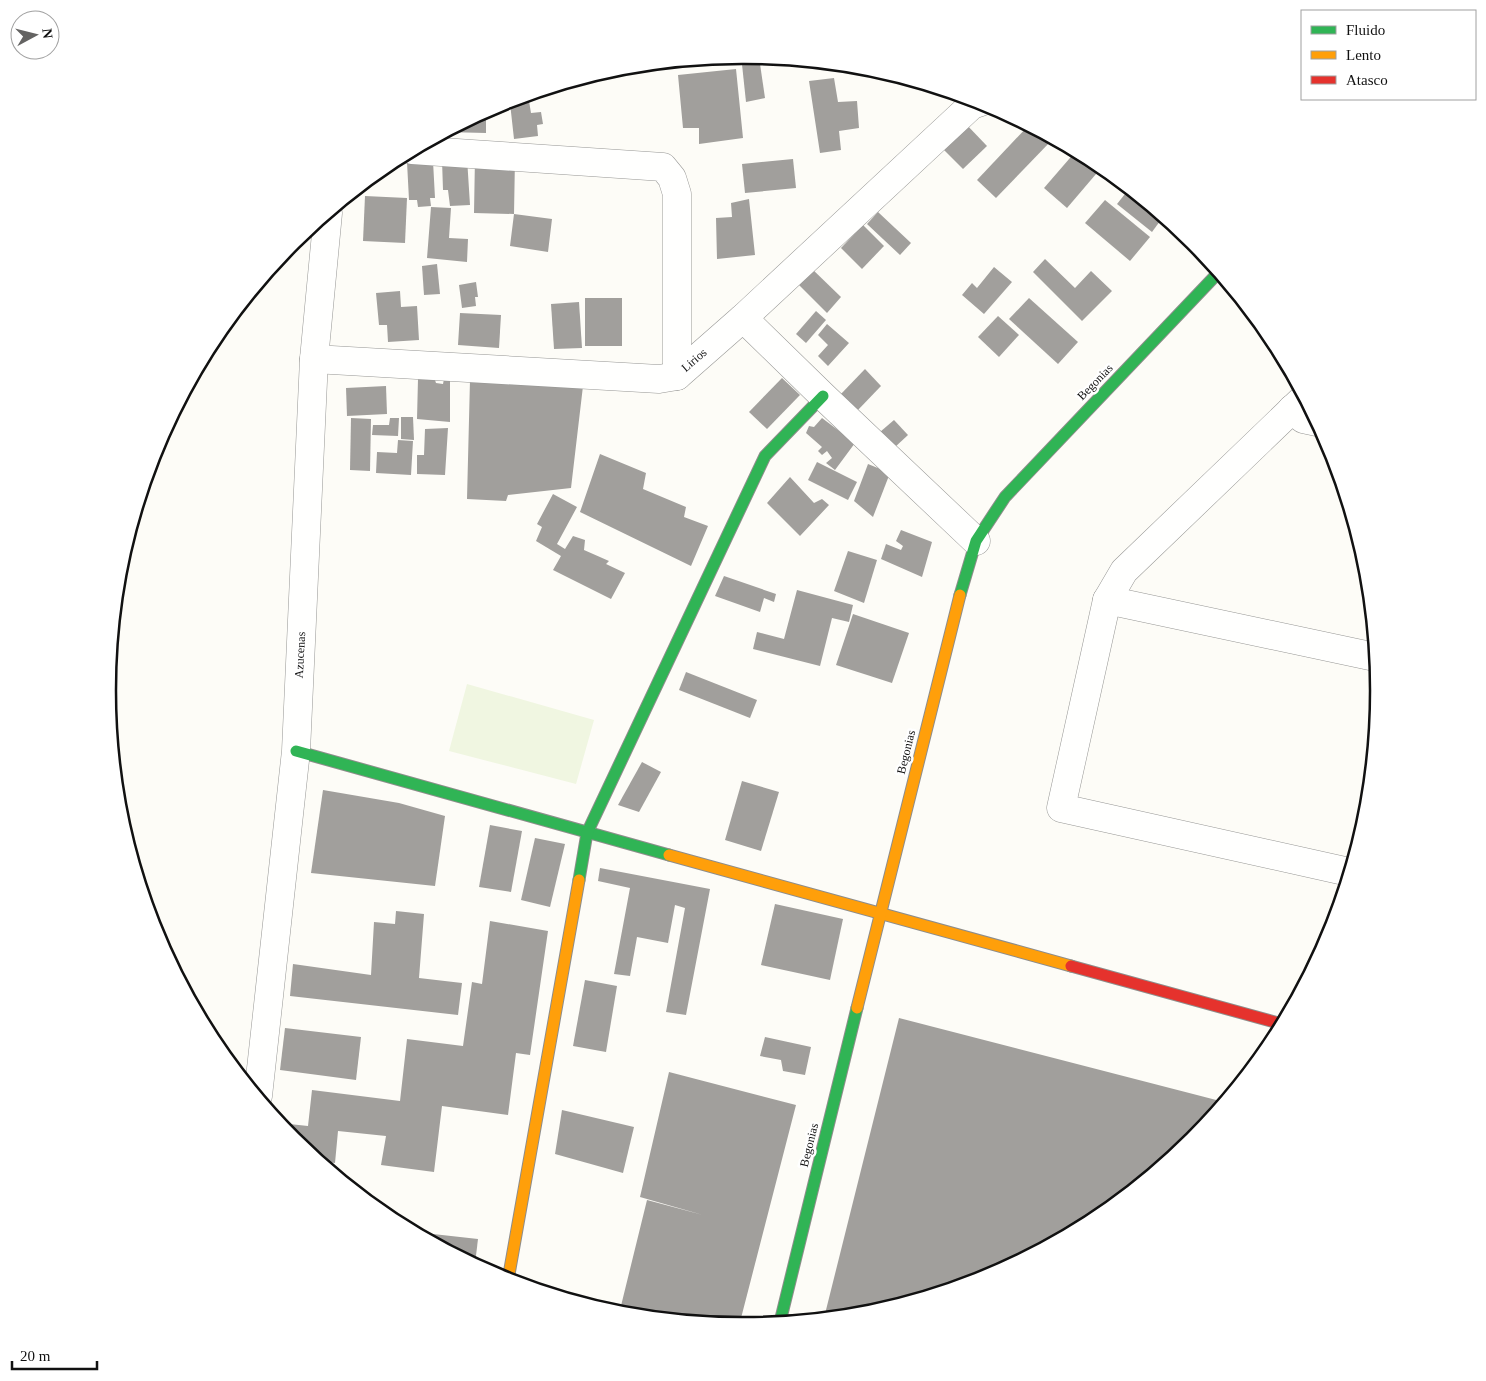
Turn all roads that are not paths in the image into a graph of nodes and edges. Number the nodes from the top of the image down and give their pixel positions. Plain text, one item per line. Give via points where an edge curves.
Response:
1 (970, 106) edge
2 (425, 151) edge
3 (327, 222) edge
4 (1214, 277) edge
5 (743, 318) junction
6 (314, 359) junction
7 (677, 376) junction
8 (823, 396) junction
9 (1298, 404) edge
10 (1308, 420) edge
11 (976, 541) junction
12 (1107, 600) junction
13 (1368, 656) edge
14 (296, 751) junction
15 (587, 833) junction
16 (1343, 871) edge
17 (880, 912) junction
18 (1275, 1022) edge
19 (259, 1088) edge
20 (509, 1272) edge
21 (781, 1316) edge

1 - 5 street, Lirios
2 - 7 street via 663,168 672,178 677,194
3 - 6 street, Azucenas
4 - 11 street, Begonias via 1005,497
5 - 7 street, Lirios
5 - 8 street
6 - 7 street, Lirios via 659,379
6 - 14 street, Azucenas
8 - 11 street
8 - 15 street via 765,456
9 - 10 street via 1303,419
9 - 12 street via 1124,571
11 - 17 street, Begonias
12 - 13 street
12 - 16 street via 1061,808
14 - 15 street
14 - 19 street, Azucenas
15 - 17 street
15 - 20 street
17 - 18 street
17 - 21 street, Begonias

